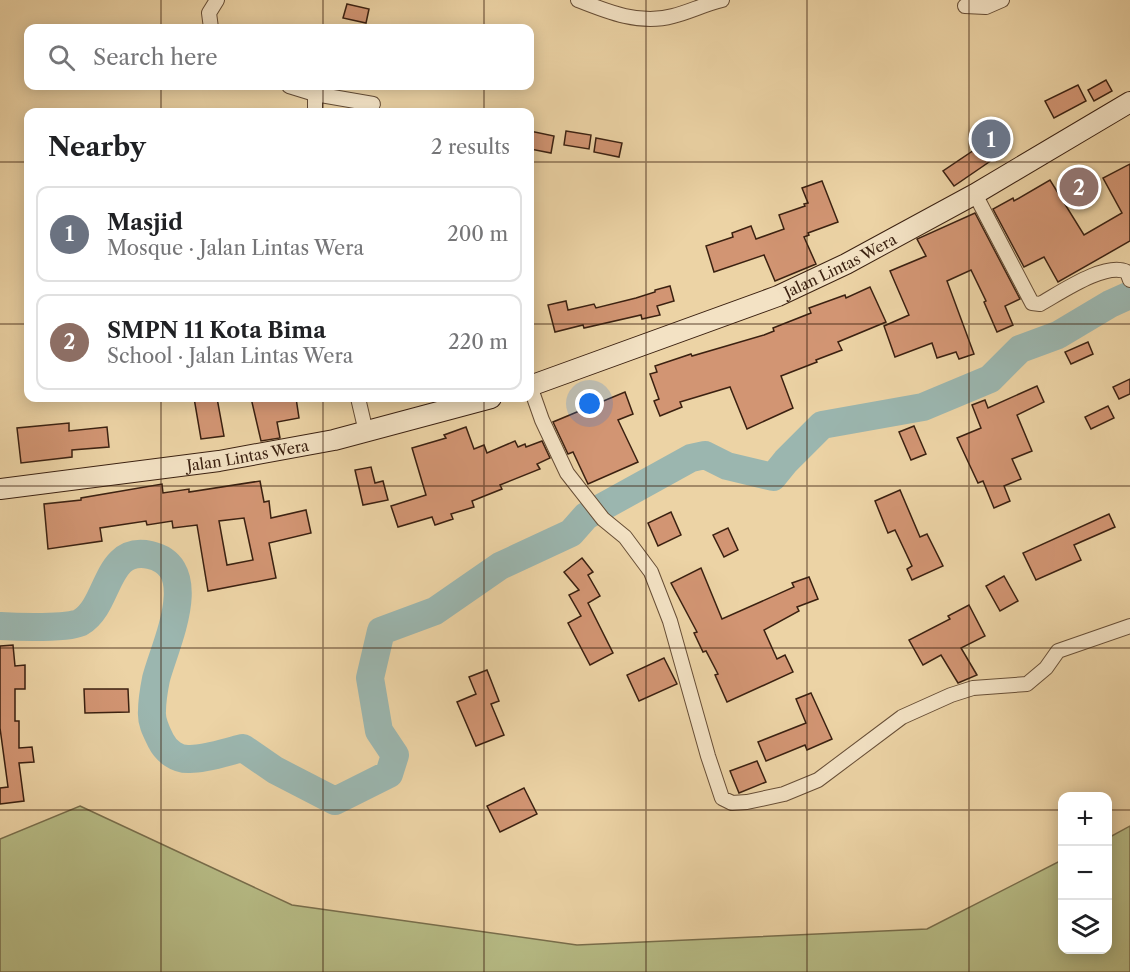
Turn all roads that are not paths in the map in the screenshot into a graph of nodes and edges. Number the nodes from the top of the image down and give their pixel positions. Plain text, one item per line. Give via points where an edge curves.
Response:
1 (217, 0) edge
2 (578, 0) edge
3 (722, 0) edge
4 (1002, 0) edge
5 (965, 6) dead end
6 (210, 24) edge
7 (302, 90) edge
8 (315, 94) junction
9 (1130, 102) edge
10 (374, 104) dead end
11 (315, 108) edge
12 (975, 194) junction
13 (1129, 276) edge
14 (534, 385) edge
15 (534, 397) edge
16 (359, 402) edge
17 (476, 402) edge
18 (366, 432) junction
19 (0, 489) edge
20 (1130, 626) edge

1 - 6 street via 209,13
2 - 3 street via 615,15 654,18
4 - 5 street via 986,7
7 - 8 street
8 - 10 street
8 - 11 street
9 - 12 main road, Jalan Lintas Wera
12 - 13 street via 1032,303 1040,304 1111,269 1121,269
12 - 14 main road, Jalan Lintas Wera via 778,296
15 - 20 street via 567,473 651,572 670,621 722,798 732,803 784,794 818,780 902,717 973,688 1027,684 1058,651
16 - 18 street
17 - 18 main road, Jalan Lintas Wera
18 - 19 main road, Jalan Lintas Wera via 219,461

